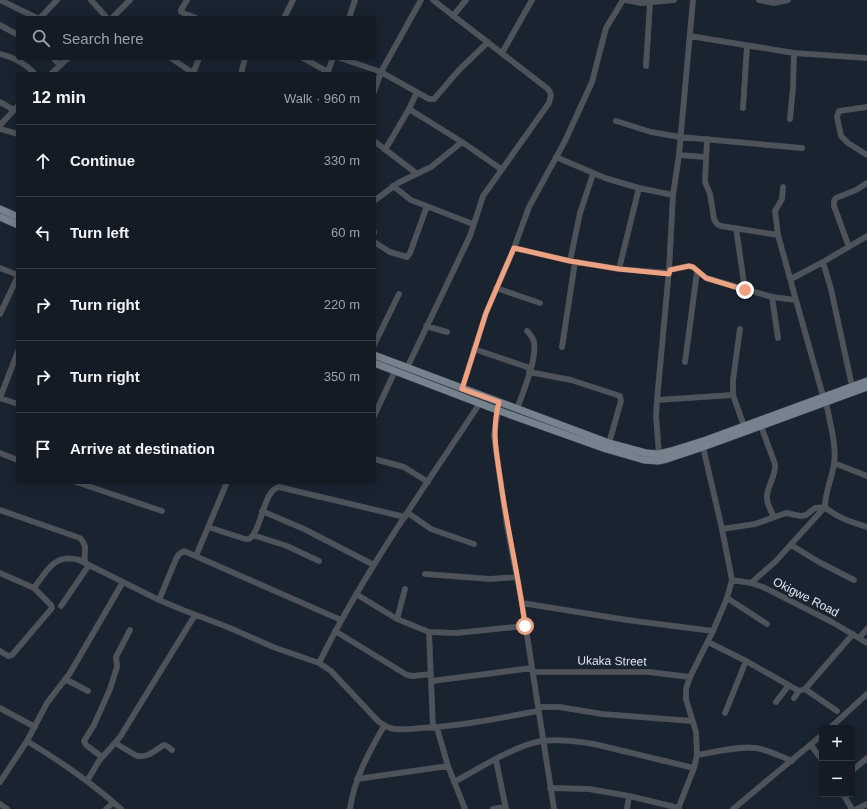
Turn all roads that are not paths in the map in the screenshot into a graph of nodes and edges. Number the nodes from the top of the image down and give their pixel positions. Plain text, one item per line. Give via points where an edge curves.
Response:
1 (0, 0) edge
2 (57, 0) edge
3 (91, 0) edge
4 (130, 0) edge
5 (187, 0) edge
6 (293, 0) edge
7 (355, 0) edge
8 (421, 0) edge
9 (433, 0) edge
10 (466, 0) edge
11 (532, 0) edge
12 (623, 0) edge
13 (626, 0) edge
14 (674, 0) edge
15 (693, 0) edge
16 (758, 0) edge
17 (788, 0) edge
18 (650, 3) junction
19 (33, 16) edge
20 (42, 16) edge
21 (105, 16) edge
22 (114, 16) edge
23 (191, 16) edge
24 (285, 16) edge
25 (350, 16) edge
26 (453, 16) junction
27 (0, 25) edge
28 (16, 34) edge
29 (690, 36) junction
30 (488, 42) junction
31 (747, 46) junction
32 (502, 53) junction
33 (794, 53) junction
34 (0, 54) edge
35 (867, 58) edge
36 (16, 60) edge
37 (16, 60) edge
38 (54, 60) edge
39 (66, 60) edge
40 (174, 60) edge
41 (198, 60) edge
42 (244, 60) edge
43 (306, 60) edge
44 (332, 60) edge
45 (346, 60) edge
46 (60, 65) junction
47 (646, 66) dead end
48 (33, 72) edge
49 (53, 72) edge
50 (192, 72) edge
51 (193, 72) edge
52 (242, 72) edge
53 (325, 72) edge
54 (327, 72) edge
55 (381, 72) junction
56 (376, 86) edge
57 (417, 92) junction
58 (0, 102) edge
59 (867, 107) edge
60 (16, 108) edge
61 (743, 108) dead end
62 (409, 109) junction
63 (790, 119) dead end
64 (616, 121) dead end
65 (0, 126) edge
66 (0, 129) edge
67 (16, 133) edge
68 (680, 137) junction
69 (707, 139) junction
70 (462, 142) junction
71 (376, 143) edge
72 (802, 148) dead end
73 (385, 150) junction
74 (679, 155) junction
75 (867, 155) edge
76 (556, 157) junction
77 (705, 157) junction
78 (501, 169) junction
79 (416, 173) junction
80 (593, 174) junction
81 (867, 183) edge
82 (392, 186) junction
83 (783, 187) dead end
84 (639, 188) junction
85 (673, 195) junction
86 (376, 199) edge
87 (427, 206) junction
88 (0, 209) edge
89 (16, 216) edge
90 (0, 217) edge
91 (16, 224) edge
92 (473, 224) junction
93 (736, 228) junction
94 (778, 235) junction
95 (867, 236) edge
96 (376, 243) edge
97 (849, 247) junction
98 (514, 248) junction
99 (572, 262) junction
100 (823, 262) junction
101 (0, 268) edge
102 (619, 269) junction
103 (669, 272) junction
104 (697, 272) junction
105 (16, 274) edge
106 (16, 279) edge
107 (791, 279) junction
108 (496, 288) junction
109 (745, 290) junction
110 (399, 294) dead end
111 (772, 297) junction
112 (796, 300) junction
113 (540, 303) dead end
114 (0, 314) edge
115 (426, 326) junction
116 (740, 330) dead end
117 (527, 331) dead end
118 (446, 332) dead end
119 (778, 338) dead end
120 (376, 341) edge
121 (562, 347) dead end
122 (474, 349) junction
123 (16, 356) edge
124 (376, 356) edge
125 (685, 362) dead end
126 (376, 364) edge
127 (407, 368) junction
128 (530, 370) junction
129 (395, 371) junction
130 (867, 381) edge
131 (852, 386) junction
132 (867, 387) edge
133 (462, 389) junction
134 (733, 395) junction
135 (0, 398) edge
136 (824, 399) junction
137 (657, 400) junction
138 (499, 402) junction
139 (16, 403) edge
140 (480, 403) junction
141 (517, 409) junction
142 (497, 410) junction
143 (376, 412) edge
144 (744, 426) junction
145 (761, 426) junction
146 (609, 443) junction
147 (703, 447) junction
148 (0, 453) edge
149 (659, 454) junction
150 (16, 459) edge
151 (376, 460) edge
152 (834, 463) junction
153 (867, 476) edge
154 (428, 482) junction
155 (82, 484) edge
156 (226, 484) edge
157 (825, 507) junction
158 (0, 510) edge
159 (162, 511) dead end
160 (262, 511) junction
161 (407, 515) junction
162 (774, 517) junction
163 (208, 527) junction
164 (867, 527) edge
165 (722, 529) junction
166 (254, 535) junction
167 (474, 544) dead end
168 (791, 545) junction
169 (196, 556) junction
170 (319, 561) dead end
171 (87, 564) junction
172 (374, 565) junction
173 (0, 573) edge
174 (425, 574) dead end
175 (517, 577) junction
176 (732, 580) junction
177 (854, 580) dead end
178 (124, 582) junction
179 (751, 583) junction
180 (34, 588) junction
181 (405, 589) dead end
182 (356, 594) junction
183 (727, 598) junction
184 (159, 600) junction
185 (522, 603) junction
186 (61, 606) dead end
187 (195, 615) junction
188 (398, 619) junction
189 (341, 620) junction
190 (767, 624) dead end
191 (525, 626) junction
192 (867, 629) edge
193 (130, 630) dead end
194 (335, 631) junction
195 (713, 631) junction
196 (429, 632) junction
197 (853, 634) junction
198 (859, 638) junction
199 (708, 642) junction
200 (867, 643) edge
201 (0, 651) edge
202 (746, 661) junction
203 (319, 663) junction
204 (532, 670) junction
205 (431, 674) junction
206 (690, 677) junction
207 (65, 679) junction
208 (432, 681) junction
209 (789, 685) junction
210 (802, 690) junction
211 (88, 691) dead end
212 (867, 694) edge
213 (794, 698) dead end
214 (776, 702) dead end
215 (0, 708) edge
216 (538, 709) junction
217 (837, 711) dead end
218 (725, 713) dead end
219 (692, 721) junction
220 (833, 725) edge
221 (384, 726) junction
222 (35, 727) junction
223 (435, 728) junction
224 (819, 738) edge
225 (27, 741) junction
226 (543, 741) junction
227 (115, 742) junction
228 (811, 745) junction
229 (172, 750) dead end
230 (697, 755) junction
231 (819, 756) edge
232 (102, 757) junction
233 (867, 758) edge
234 (496, 760) junction
235 (792, 761) junction
236 (448, 766) junction
237 (694, 768) junction
238 (855, 768) edge
239 (357, 779) junction
240 (87, 781) junction
241 (0, 782) edge
242 (454, 782) junction
243 (550, 788) junction
244 (628, 796) junction
245 (845, 797) edge
246 (113, 803) junction
247 (0, 804) edge
248 (867, 804) edge
249 (505, 808) edge
250 (679, 808) edge
251 (7, 809) edge
252 (106, 809) edge
253 (121, 809) edge
254 (350, 809) edge
255 (465, 809) edge
256 (493, 809) edge
257 (554, 809) edge
258 (627, 809) edge
259 (733, 809) edge
260 (852, 809) edge
261 (857, 809) edge

1 - 19 street
2 - 20 street
3 - 21 street
4 - 22 street
5 - 23 street via 181,12
6 - 24 street
7 - 25 street
8 - 55 street
9 - 26 street
10 - 26 street
11 - 32 street
12 - 76 street via 606,28 592,82
13 - 18 street
14 - 18 street
15 - 29 street
16 - 17 street via 774,3
18 - 47 street
26 - 30 street
27 - 28 street
29 - 31 street
29 - 68 street
30 - 32 street
30 - 57 street via 434,99
31 - 33 street
31 - 61 street
32 - 78 street via 548,89 552,96
33 - 35 street
33 - 63 street
34 - 37 street
36 - 48 street
38 - 46 street
39 - 46 street
40 - 50 street
41 - 51 street
42 - 52 street
43 - 53 street
44 - 54 street
45 - 55 street
46 - 49 street
55 - 56 street
55 - 57 street
57 - 62 street
58 - 60 street
59 - 75 street via 839,111 837,117 841,136 848,144
60 - 65 street
62 - 70 street
62 - 73 street
64 - 68 street via 651,132
66 - 67 street
68 - 69 street
68 - 74 street
69 - 72 street
69 - 77 street
70 - 78 street
70 - 79 street via 431,167
71 - 73 street
73 - 79 street
74 - 77 street
74 - 85 street
76 - 80 street
76 - 98 street via 534,196
77 - 93 street via 704,182 710,194 714,218 721,226
78 - 92 street via 483,196
79 - 82 street
80 - 84 street
80 - 99 street via 580,213
81 - 97 street via 834,200
82 - 86 street
82 - 87 street via 412,200
83 - 94 street via 782,199 775,211
84 - 85 street
84 - 102 street
85 - 103 street
87 - 92 street
87 - 96 street via 407,257 390,252
88 - 89 main road
90 - 91 main road
92 - 115 street via 470,236
93 - 94 street
93 - 109 street
94 - 107 street
95 - 97 street
97 - 100 street
98 - 99 street
98 - 108 street
99 - 102 street
99 - 121 street
100 - 107 street
100 - 131 street
101 - 105 street
102 - 103 street
103 - 104 street via 689,266
103 - 137 street
104 - 109 street via 706,278
104 - 125 street
106 - 114 street
107 - 112 street
108 - 113 street
108 - 122 street
109 - 111 street
110 - 120 street
111 - 112 street
111 - 119 street
112 - 136 street
115 - 118 street
115 - 127 street
116 - 134 street
117 - 128 street via 534,342
122 - 128 street
122 - 133 street
123 - 135 street
124 - 127 main road
126 - 129 main road
127 - 133 main road
128 - 141 street
128 - 146 street via 620,396 621,401
129 - 140 main road
129 - 143 street
130 - 131 main road
131 - 136 main road
132 - 136 main road
133 - 138 main road
134 - 137 street
134 - 144 street
135 - 139 street
136 - 144 main road
136 - 145 main road
136 - 152 street via 834,450
137 - 149 street
138 - 141 main road
138 - 142 street
140 - 142 main road
140 - 154 street
141 - 146 main road
142 - 147 main road via 644,460 666,459
142 - 175 street via 494,436
144 - 149 main road
145 - 147 main road
145 - 162 street via 775,464 767,496
146 - 149 main road via 636,451
147 - 165 street
148 - 150 street
151 - 154 street via 404,467
152 - 153 street
152 - 157 street
154 - 161 street
155 - 159 street
156 - 163 street
157 - 162 street via 815,508 801,516 786,513
157 - 164 street via 846,520
157 - 168 street
158 - 171 street via 80,538 86,548 84,556
160 - 161 street via 272,491 279,487
160 - 166 street
160 - 172 street
161 - 167 street via 431,529
161 - 172 street
162 - 165 street via 749,525
163 - 166 street via 245,539
163 - 169 street
165 - 176 street
166 - 170 street via 282,544
168 - 177 street
168 - 179 street
169 - 184 street via 184,551 179,554
169 - 189 street
171 - 178 street
171 - 180 street via 70,557 60,559 52,564
171 - 186 street
172 - 182 street
173 - 180 street
174 - 175 street via 490,579
175 - 185 street
176 - 179 street, Okigwe Road
176 - 183 street
178 - 184 street
178 - 207 street
179 - 197 street, Okigwe Road
180 - 201 street via 51,605 51,610 12,655 8,656
181 - 188 street
182 - 188 street
182 - 189 street
183 - 190 street
183 - 195 street
184 - 187 street
185 - 191 street
185 - 195 street
187 - 203 street
187 - 227 street
188 - 196 street
189 - 194 street
191 - 196 street via 456,633
191 - 204 street
192 - 198 street
193 - 232 street via 116,657 117,667 110,689 84,741
194 - 203 street
194 - 205 street via 408,674
195 - 199 street
196 - 205 street
197 - 198 street, Okigwe Road
197 - 210 street
198 - 200 street, Okigwe Road
199 - 202 street
199 - 206 street
202 - 209 street
202 - 218 street
203 - 221 street via 331,671
204 - 206 street, Ukaka Street via 649,672
204 - 208 street, Ukaka Street
204 - 216 street
205 - 208 street
206 - 219 street via 686,694
207 - 211 street
207 - 222 street via 47,703
208 - 223 street
209 - 210 street
209 - 214 street
210 - 213 street
210 - 217 street
212 - 220 street
215 - 222 street
216 - 219 street via 559,707 602,714
216 - 223 street via 492,720
216 - 226 street
219 - 230 street via 696,732
221 - 223 street via 400,730
221 - 239 street
222 - 225 street
223 - 236 street
224 - 228 street
225 - 240 street
225 - 241 street
226 - 234 street via 524,746
226 - 237 street via 594,744
226 - 243 street
227 - 229 street via 141,757 164,745
227 - 232 street
228 - 231 street
228 - 235 street
230 - 235 street via 756,748
230 - 237 street
232 - 240 street
233 - 238 street
234 - 242 street
234 - 249 street
235 - 259 street
236 - 239 street
236 - 242 street
237 - 250 street
239 - 254 street
240 - 246 street
242 - 255 street
243 - 244 street via 589,789
243 - 257 street
244 - 250 street
244 - 258 street
245 - 260 street
246 - 252 street
246 - 253 street
247 - 251 street
248 - 261 street
249 - 256 street

